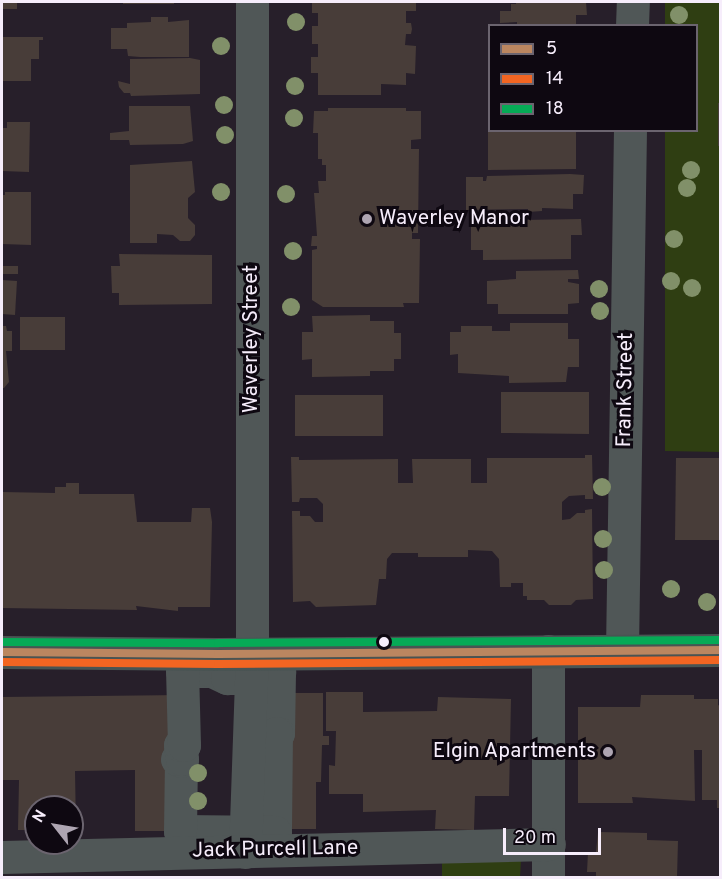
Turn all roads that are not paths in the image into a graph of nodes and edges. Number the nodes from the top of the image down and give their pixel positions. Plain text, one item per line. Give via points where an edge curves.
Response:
1 (252, 2) edge
2 (633, 2) edge
3 (632, 24) edge
4 (630, 132) edge
5 (720, 650) edge
6 (548, 651) junction
7 (622, 651) junction
8 (2, 652) edge
9 (252, 665) junction
10 (245, 842) junction
11 (549, 844) junction
12 (2, 857) edge
13 (548, 878) edge

1 - 9 street, Waverley Street
2 - 3 street
4 - 7 street, Frank Street
5 - 7 main road
6 - 7 main road
6 - 9 main road
6 - 11 street
8 - 9 main road
9 - 10 street, Waverley Street
9 - 10 street via 227,678 212,671 182,671 184,745 180,745 182,759 177,759 181,762 180,831
10 - 11 street, Jack Purcell Lane
10 - 12 street, Jack Purcell Lane
11 - 13 street

